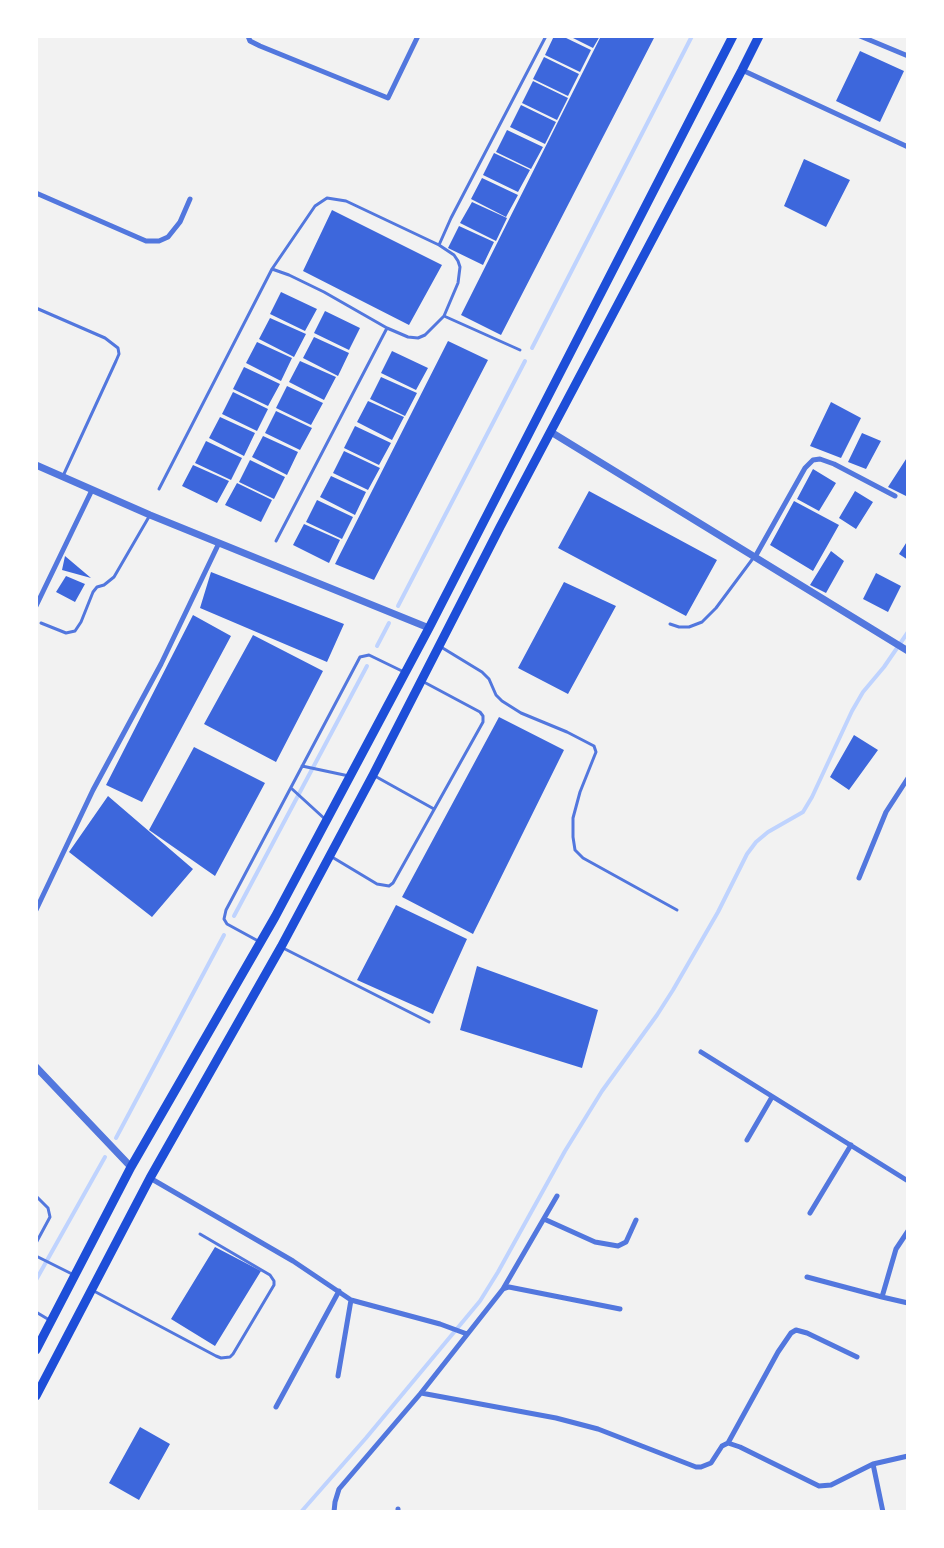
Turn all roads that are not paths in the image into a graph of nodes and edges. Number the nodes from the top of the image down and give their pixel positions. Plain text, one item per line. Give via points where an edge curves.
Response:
1 (248, 36) edge
2 (418, 36) edge
3 (546, 36) edge
4 (732, 36) edge
5 (759, 36) edge
6 (860, 36) edge
7 (908, 56) edge
8 (742, 70) junction
9 (908, 147) edge
10 (36, 193) edge
11 (190, 199) dead end
12 (439, 244) junction
13 (272, 269) junction
14 (36, 308) edge
15 (444, 316) junction
16 (387, 328) junction
17 (520, 350) dead end
18 (551, 432) junction
19 (36, 466) edge
20 (63, 477) junction
21 (159, 488) dead end
22 (92, 490) junction
23 (895, 496) dead end
24 (150, 515) junction
25 (276, 541) dead end
26 (219, 543) junction
27 (755, 557) junction
28 (36, 606) edge
29 (41, 623) dead end
30 (670, 624) dead end
31 (429, 628) junction
32 (439, 646) junction
33 (908, 651) edge
34 (405, 673) junction
35 (421, 680) junction
36 (302, 766) junction
37 (373, 775) junction
38 (349, 776) junction
39 (908, 778) edge
40 (291, 788) junction
41 (434, 809) junction
42 (326, 820) junction
43 (329, 855) junction
44 (859, 878) dead end
45 (36, 910) edge
46 (677, 910) dead end
47 (260, 942) junction
48 (281, 947) junction
49 (430, 1022) dead end
50 (701, 1052) dead end
51 (36, 1067) edge
52 (772, 1097) junction
53 (747, 1140) dead end
54 (851, 1145) junction
55 (131, 1167) junction
56 (150, 1178) junction
57 (908, 1181) edge
58 (36, 1196) edge
59 (557, 1196) dead end
60 (810, 1213) dead end
61 (544, 1219) junction
62 (636, 1220) dead end
63 (908, 1231) edge
64 (200, 1234) dead end
65 (36, 1242) edge
66 (36, 1256) edge
67 (75, 1275) junction
68 (807, 1276) dead end
69 (503, 1289) junction
70 (92, 1290) junction
71 (339, 1291) junction
72 (882, 1297) junction
73 (351, 1300) junction
74 (908, 1304) edge
75 (620, 1309) dead end
76 (36, 1312) edge
77 (51, 1322) junction
78 (467, 1334) junction
79 (36, 1350) edge
80 (857, 1357) dead end
81 (338, 1376) dead end
82 (421, 1393) junction
83 (36, 1396) edge
84 (276, 1407) dead end
85 (728, 1443) junction
86 (908, 1456) edge
87 (873, 1464) junction
88 (334, 1512) edge
89 (884, 1512) edge

1 - 2 street via 250,41 260,46 388,98
3 - 12 lane
4 - 31 main road
5 - 8 main road
6 - 7 street
8 - 9 street
8 - 18 main road
10 - 11 street via 146,241 168,237 180,222
12 - 13 lane via 346,201 327,198 315,206
12 - 15 lane via 454,256 460,267 458,283
13 - 16 lane via 324,292
13 - 21 lane
14 - 20 lane via 105,338 114,343 119,354
15 - 16 lane via 418,338
15 - 17 lane
16 - 25 lane
18 - 27 street
18 - 32 main road
19 - 20 street
20 - 22 street
22 - 24 street
22 - 28 street
23 - 27 street via 826,461 813,460 805,468
24 - 26 street
24 - 29 lane via 114,577 93,592 76,631 66,634
26 - 31 street
26 - 45 street via 161,664 93,790
27 - 30 lane via 702,622 689,627
27 - 33 street
31 - 34 main road
32 - 35 main road
32 - 46 lane via 482,672 502,701 594,746 596,752 573,818 575,850 583,858
34 - 36 lane via 369,655 360,657
34 - 38 main road
35 - 37 main road
35 - 41 lane via 480,712 483,718
36 - 38 lane
36 - 40 lane
37 - 41 lane
37 - 43 main road
38 - 42 main road
39 - 44 street via 886,812
40 - 42 lane
40 - 47 lane via 225,915 227,924
41 - 43 lane via 389,886 377,884
42 - 47 main road
43 - 48 main road
47 - 55 main road
48 - 49 lane
48 - 56 main road
50 - 52 street
51 - 55 street
52 - 53 street
52 - 54 street
54 - 57 street
54 - 60 street
55 - 67 main road
56 - 70 main road
56 - 71 street via 293,1260
58 - 65 lane via 48,1208 50,1217
59 - 61 street
61 - 62 street via 595,1242 618,1246 626,1242
61 - 69 street
63 - 72 street via 896,1249
64 - 70 lane via 274,1280 230,1357 216,1356
66 - 67 lane
67 - 77 main road
68 - 72 street
69 - 75 street via 509,1287
69 - 78 street
70 - 83 main road
71 - 73 street
71 - 84 street
72 - 74 street
73 - 78 street
73 - 81 street
76 - 77 lane
77 - 79 main road
78 - 82 street
80 - 85 street via 807,1333 796,1330 791,1333
82 - 85 street via 598,1429 696,1467 707,1466
82 - 88 street via 339,1490
85 - 87 street via 819,1486 831,1485
86 - 87 street
87 - 89 street

